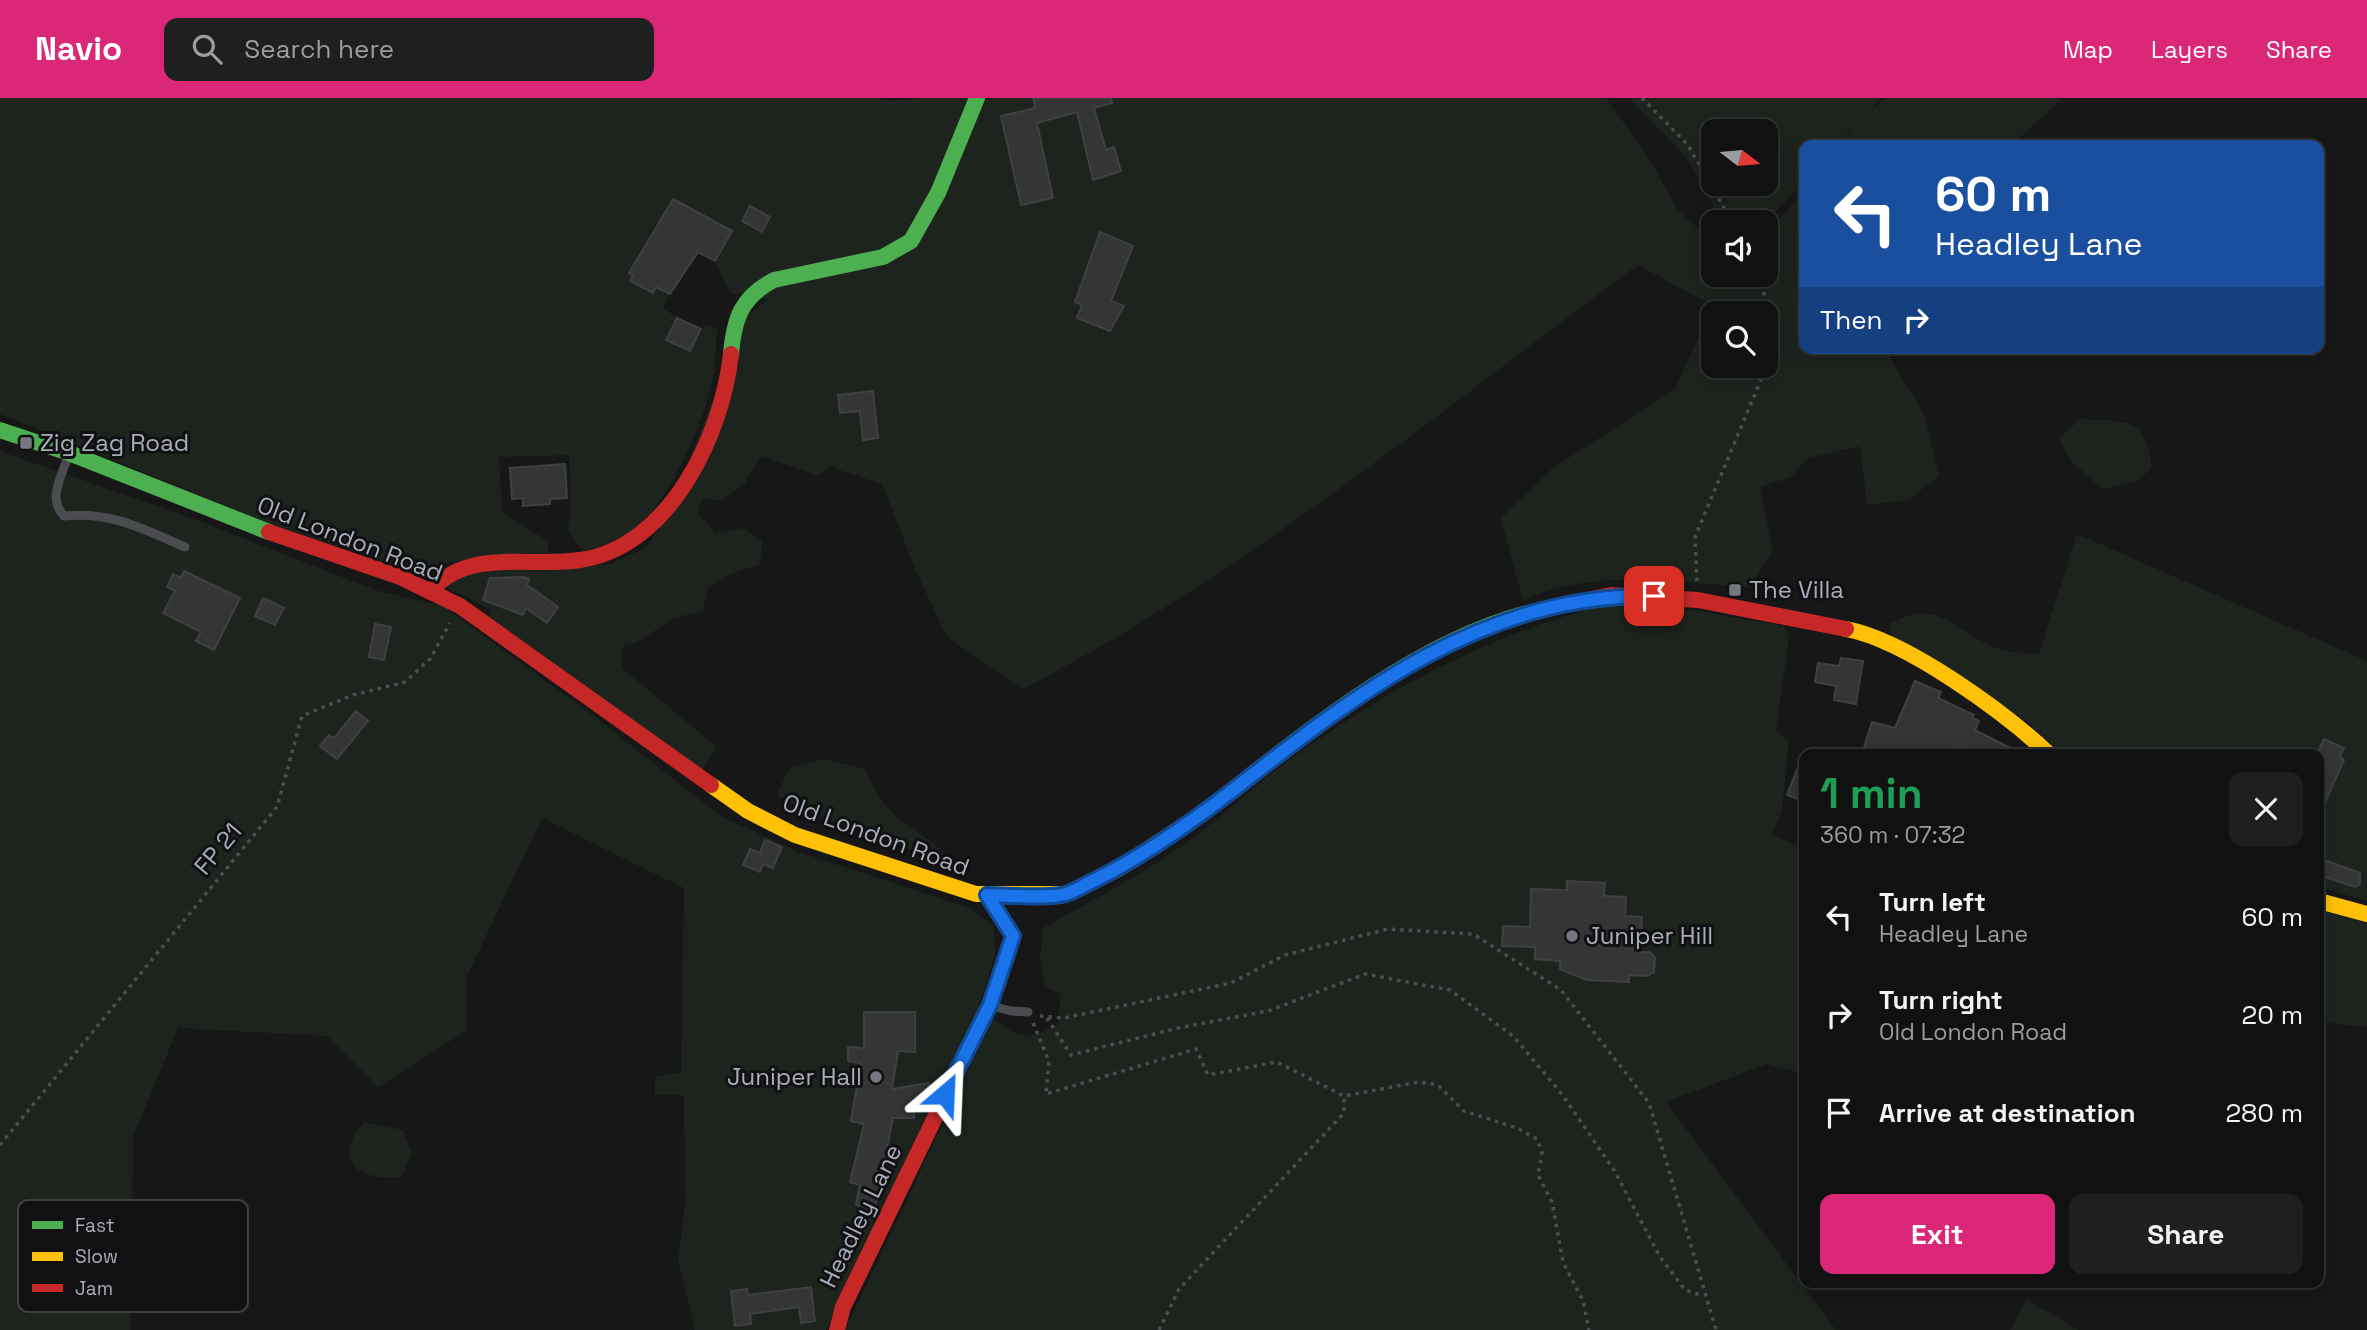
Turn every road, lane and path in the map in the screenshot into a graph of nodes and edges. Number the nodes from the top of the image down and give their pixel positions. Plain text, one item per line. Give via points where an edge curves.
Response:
1 (977, 98) edge
2 (1642, 98) edge
3 (1725, 210) edge
4 (1762, 378) edge
5 (0, 430) edge
6 (69, 453) junction
7 (186, 547) dead end
8 (430, 592) junction
9 (1698, 600) junction
10 (460, 606) junction
11 (2043, 749) edge
12 (987, 895) junction
13 (2324, 902) edge
14 (2367, 914) edge
15 (990, 1005) junction
16 (1028, 1012) junction
17 (1046, 1018) junction
18 (1344, 1096) junction
19 (0, 1145) edge
20 (1703, 1296) junction
21 (837, 1330) edge
22 (1159, 1330) edge
23 (1589, 1330) edge
24 (1716, 1330) edge

1 - 8 main road via 938,193 911,241 883,257 774,280 745,300 737,314 714,419 684,485 648,529 629,545 582,561 492,562 463,567 445,573
2 - 3 path via 1688,145
4 - 9 path via 1695,537
5 - 6 main road, Old London Road
6 - 7 lane via 54,498 55,508 64,516 90,513 117,518
6 - 8 main road, Old London Road
8 - 10 main road, Old London Road
9 - 11 main road, Old London Road via 1857,631 1964,688
9 - 12 main road, Old London Road via 1611,595 1504,619 1417,659 1300,737 1190,823 1118,869 1066,894
10 - 12 main road, Old London Road via 748,811 840,851
10 - 19 path, FP 21 via 430,659 405,682 352,695 302,716 277,807
12 - 15 main road, Headley Lane via 1013,936
13 - 14 main road
15 - 16 lane
15 - 21 main road, Headley Lane via 843,1307
16 - 17 path
16 - 18 path via 1049,1061 1046,1094 1196,1049 1208,1075 1277,1062
17 - 20 path via 1071,1055 1178,1028 1268,1012 1365,974 1450,990 1513,1036 1561,1093 1614,1170 1660,1256 1685,1290
17 - 20 path via 1231,983 1285,955 1388,929 1473,934 1561,989 1650,1103
18 - 22 path via 1344,1113 1179,1289
18 - 23 path via 1419,1082 1438,1085 1464,1111 1537,1139 1542,1152 1538,1175 1552,1202 1563,1262 1583,1301
20 - 24 path

